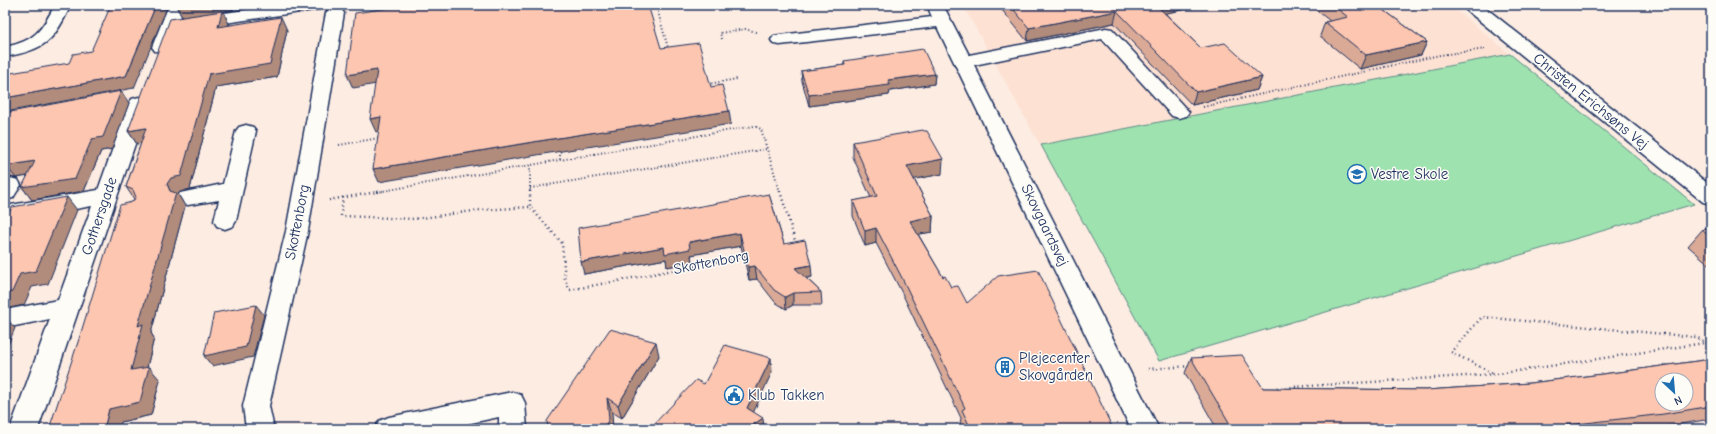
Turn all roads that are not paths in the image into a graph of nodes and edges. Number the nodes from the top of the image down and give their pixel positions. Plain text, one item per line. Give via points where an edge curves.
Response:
1 (63, 5) edge
2 (177, 5) edge
3 (314, 5) edge
4 (1471, 5) edge
5 (335, 13) dead end
6 (939, 13) edge
7 (170, 26) junction
8 (780, 40) road end
9 (5, 52) edge
10 (964, 61) junction
11 (153, 66) edge
12 (120, 98) edge
13 (1180, 112) road end
14 (246, 131) dead end
15 (232, 190) junction
16 (1711, 197) edge
17 (188, 198) dead end
18 (108, 208) junction
19 (5, 214) edge
20 (225, 221) dead end
21 (67, 308) junction
22 (5, 319) edge
23 (24, 429) edge
24 (260, 429) edge
25 (389, 429) edge
26 (513, 429) edge
27 (1145, 429) edge

1 - 9 street via 48,35 36,44
2 - 7 street
3 - 7 street
4 - 16 street, Christen Erichsøns Vej
5 - 24 street, Skottenborg via 295,239 256,406
6 - 8 street, Skovgaardsvej
6 - 10 street, Skovgaardsvej
7 - 11 street
10 - 13 street via 1106,33
10 - 27 street, Skovgaardsvej
12 - 18 street, Gothersgade via 144,90
14 - 15 street
15 - 17 street
15 - 20 street
18 - 19 street
18 - 21 street, Gothersgade
21 - 22 street
21 - 23 street, Gothersgade
25 - 26 street via 512,403

